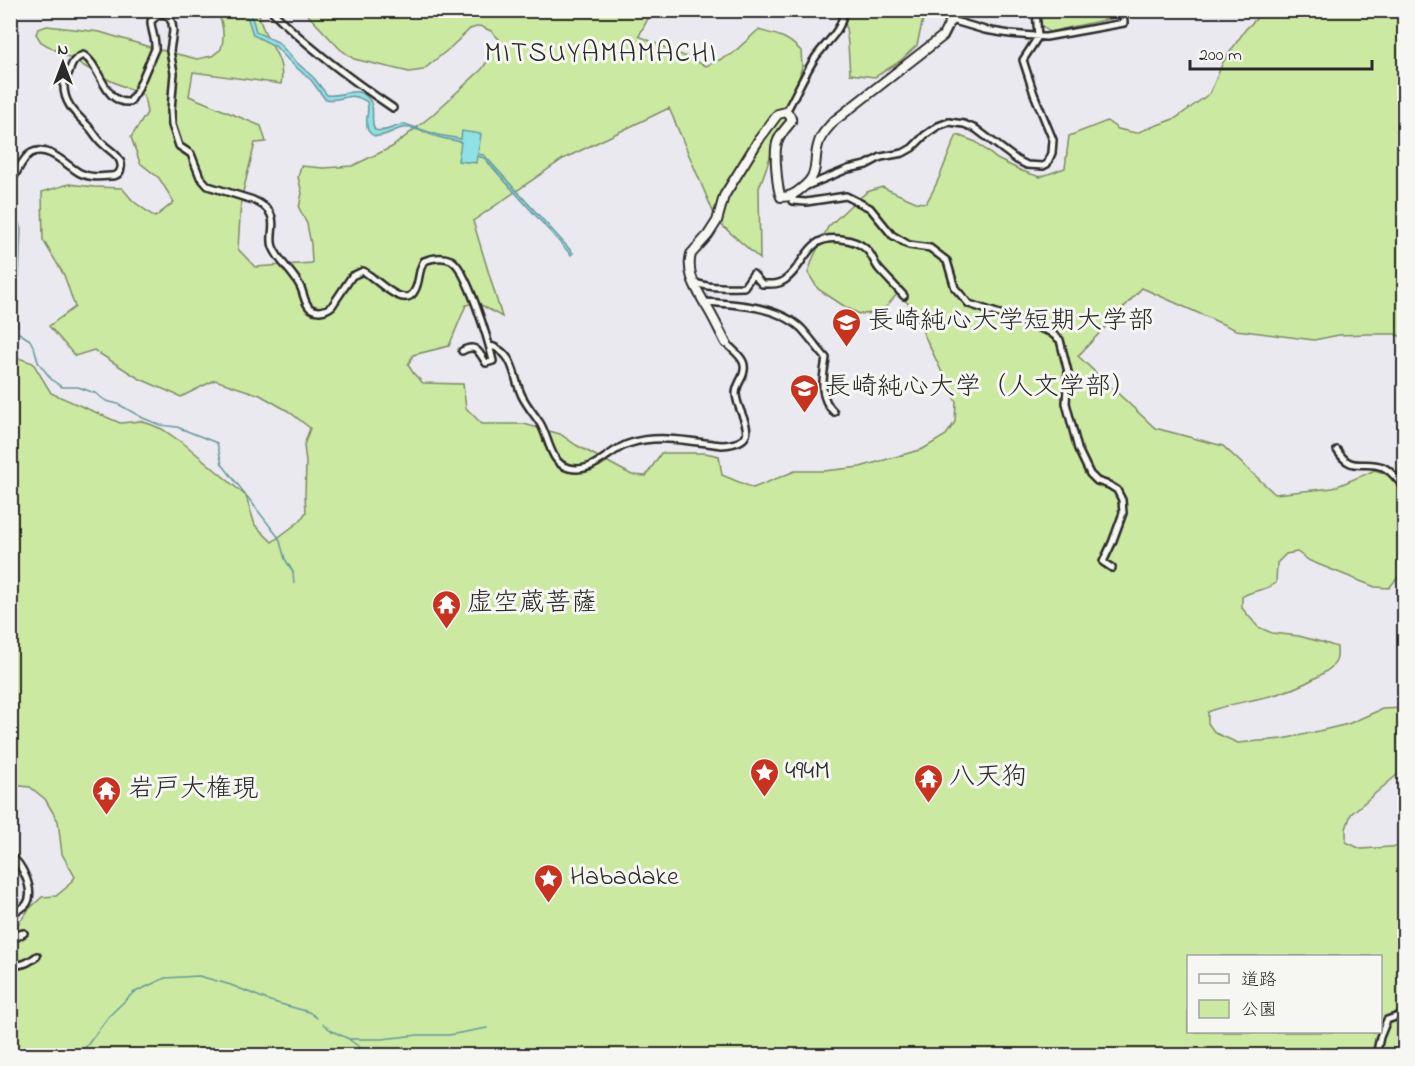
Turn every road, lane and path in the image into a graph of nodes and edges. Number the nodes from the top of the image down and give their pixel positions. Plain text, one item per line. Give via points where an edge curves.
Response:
1 (271, 10) edge
2 (843, 10) edge
3 (952, 10) edge
4 (1036, 10) edge
5 (1123, 10) edge
6 (951, 20) junction
7 (1038, 37) junction
8 (393, 108) dead end
9 (786, 112) junction
10 (10, 174) edge
11 (802, 188) junction
12 (794, 195) junction
13 (693, 282) junction
14 (904, 296) dead end
15 (705, 302) junction
16 (726, 343) joint
17 (489, 345) junction
18 (462, 351) dead end
19 (834, 412) dead end
20 (1337, 450) dead end
21 (1404, 487) edge
22 (1112, 568) dead end
23 (10, 856) edge
24 (11, 914) edge
25 (10, 936) edge
26 (10, 941) edge
27 (37, 956) dead end
28 (10, 965) edge
29 (1404, 1014) edge
30 (1382, 1032) edge
31 (1382, 1033) edge
32 (1376, 1056) edge

1 - 8 street via 309,45
2 - 9 street via 839,27 815,57
3 - 6 street
4 - 7 street
5 - 7 street via 1124,23
6 - 7 street via 985,30
6 - 11 street via 943,36 824,132 818,144 814,175
7 - 11 street via 1023,60 1053,140 1047,164 1027,165 976,129 949,122 903,153 881,157
9 - 12 street via 791,122 777,142 777,179 781,197
9 - 13 street via 778,114 760,138 724,196 717,221 691,254
10 - 17 street via 15,175 31,153 39,151 62,159 87,176 116,176 120,160 73,112 65,94 66,78 72,63 83,55 111,94 130,102 156,49 151,21 164,14 169,17 173,31 171,110 179,146 191,154 208,186 253,200 267,209 273,224 272,245 310,308 328,309 352,276 363,271 392,293 403,298 410,296 424,261 448,259 458,267 469,289
11 - 12 street
12 - 22 street via 792,201 806,202 846,196 870,208 892,235 909,245 930,248 947,261 955,288 969,304 1050,332 1060,340 1068,372 1066,403 1078,449 1096,481 1117,490 1122,500 1123,513 1103,562
13 - 14 street via 717,287 744,286 753,274 762,284 777,284 796,269 817,242 830,237 862,246
13 - 15 street
15 - 16 street
15 - 19 street via 770,311 800,328 826,358 821,386 828,407
16 - 17 street via 744,361 745,370 736,391 747,430 741,441 729,445 663,439 631,442 599,463 577,468 562,465 556,459 541,424 521,395 510,360
17 - 18 street via 493,362 489,363 475,348
20 - 21 street via 1348,463 1383,467
23 - 24 street via 16,859 29,884 30,896 26,906
25 - 26 street via 24,933
27 - 28 street via 28,963
29 - 30 street via 1387,1020
31 - 32 street

